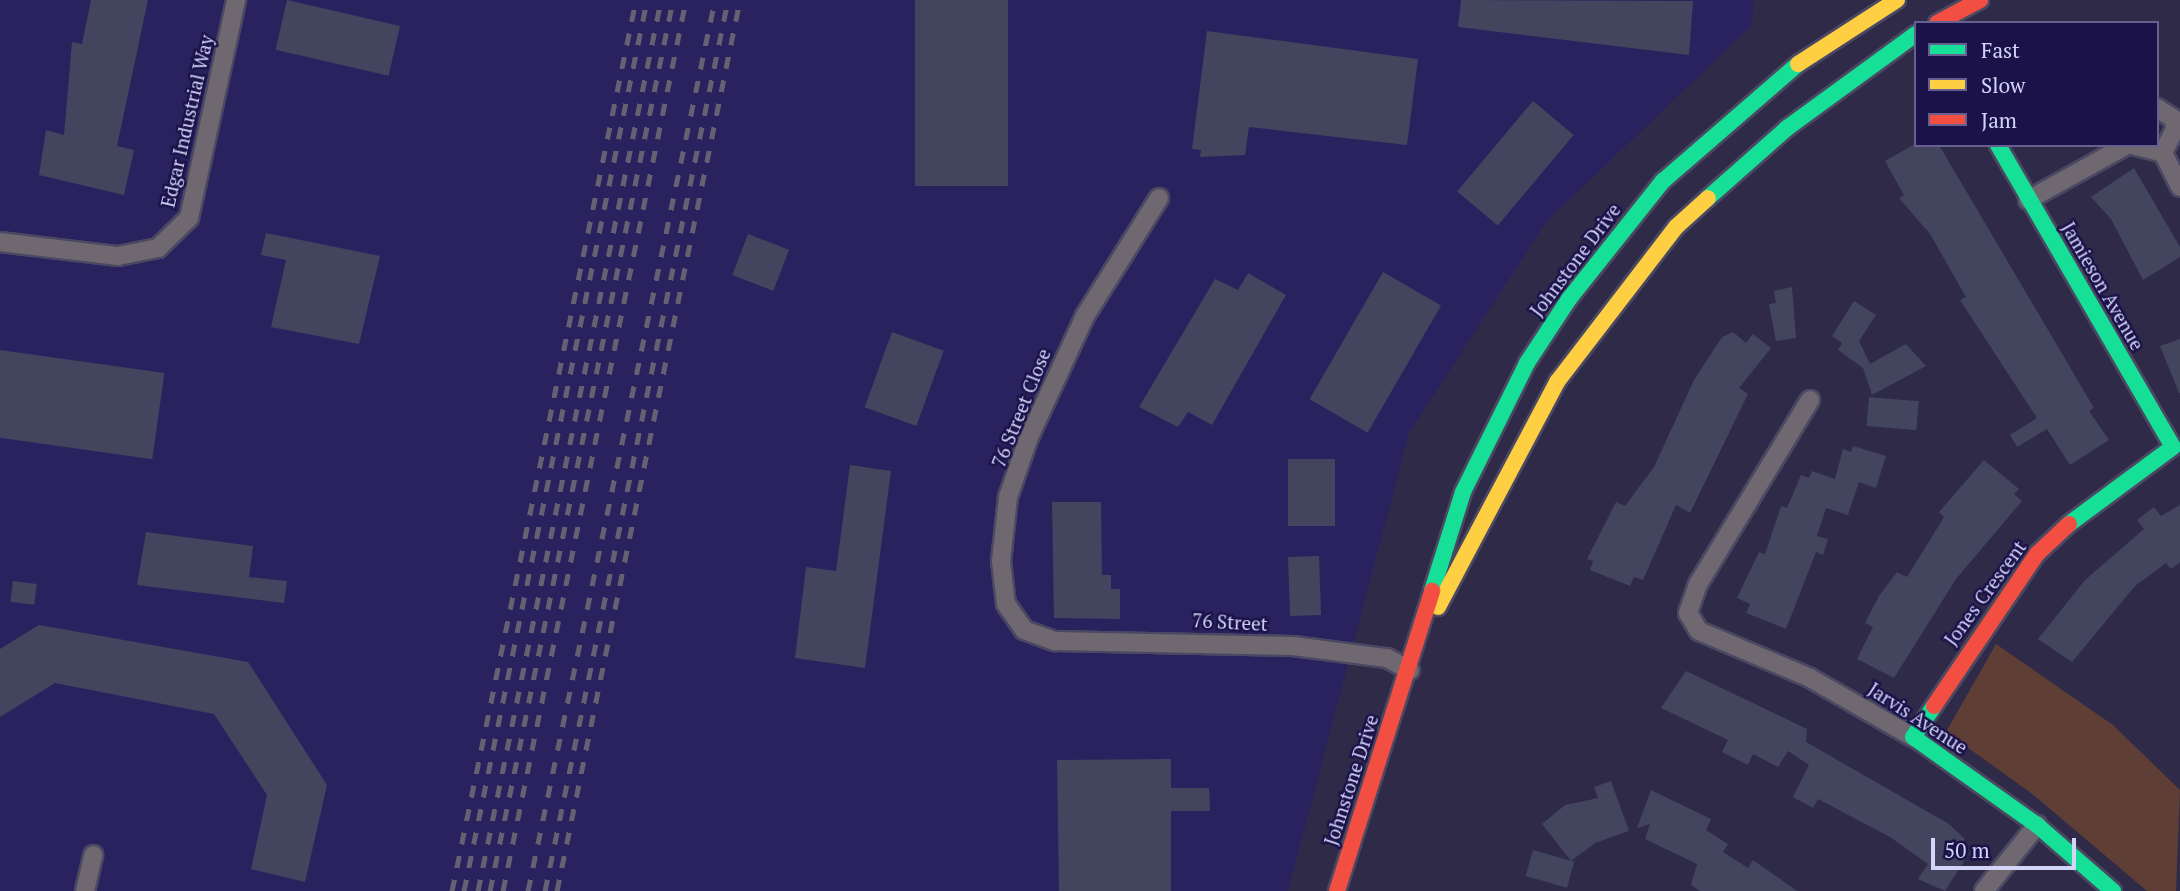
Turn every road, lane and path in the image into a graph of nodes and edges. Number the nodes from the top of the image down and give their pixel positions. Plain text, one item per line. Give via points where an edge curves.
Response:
1 (236, 0) edge
2 (1937, 0) edge
3 (1980, 0) edge
4 (1906, 17) edge
5 (1944, 21) edge
6 (2159, 109) edge
7 (2177, 118) edge
8 (1999, 147) edge
9 (2126, 147) edge
10 (2138, 147) edge
11 (2163, 153) junction
12 (2180, 187) edge
13 (1159, 198) dead end
14 (2028, 200) junction
15 (0, 242) edge
16 (1810, 400) dead end
17 (2176, 445) edge
18 (1044, 638) joint
19 (1420, 642) junction
20 (1410, 670) junction
21 (1913, 737) junction
22 (2037, 825) junction
23 (93, 855) dead end
24 (85, 891) edge
25 (1337, 891) edge
26 (1984, 891) edge
27 (2113, 891) edge

1 - 15 street, Edgar Industrial Way via 189,218 158,248 118,256
2 - 5 main road
3 - 5 main road
4 - 19 main road, Johnstone Drive via 1729,175 1612,304 1509,465
4 - 19 main road, Johnstone Drive via 1769,83 1655,191 1569,299 1493,423 1468,481
6 - 7 street
7 - 11 street via 2173,139
8 - 14 main road, Jamieson Avenue
9 - 14 street
10 - 11 street
11 - 12 street
13 - 18 street, 76 Street Close via 1055,375 1008,497 1001,561 1006,604 1024,630
14 - 17 main road, Jamieson Avenue
16 - 21 street, Jarvis Avenue via 1688,608 1699,631 1810,678
17 - 21 main road, Jones Crescent via 2096,498 2037,554
18 - 20 street, 76 Street via 1352,651
19 - 20 main road, Johnstone Drive
20 - 25 main road, Johnstone Drive
21 - 22 main road, Jarvis Avenue
22 - 26 street
22 - 27 main road, Jarvis Avenue
23 - 24 street

